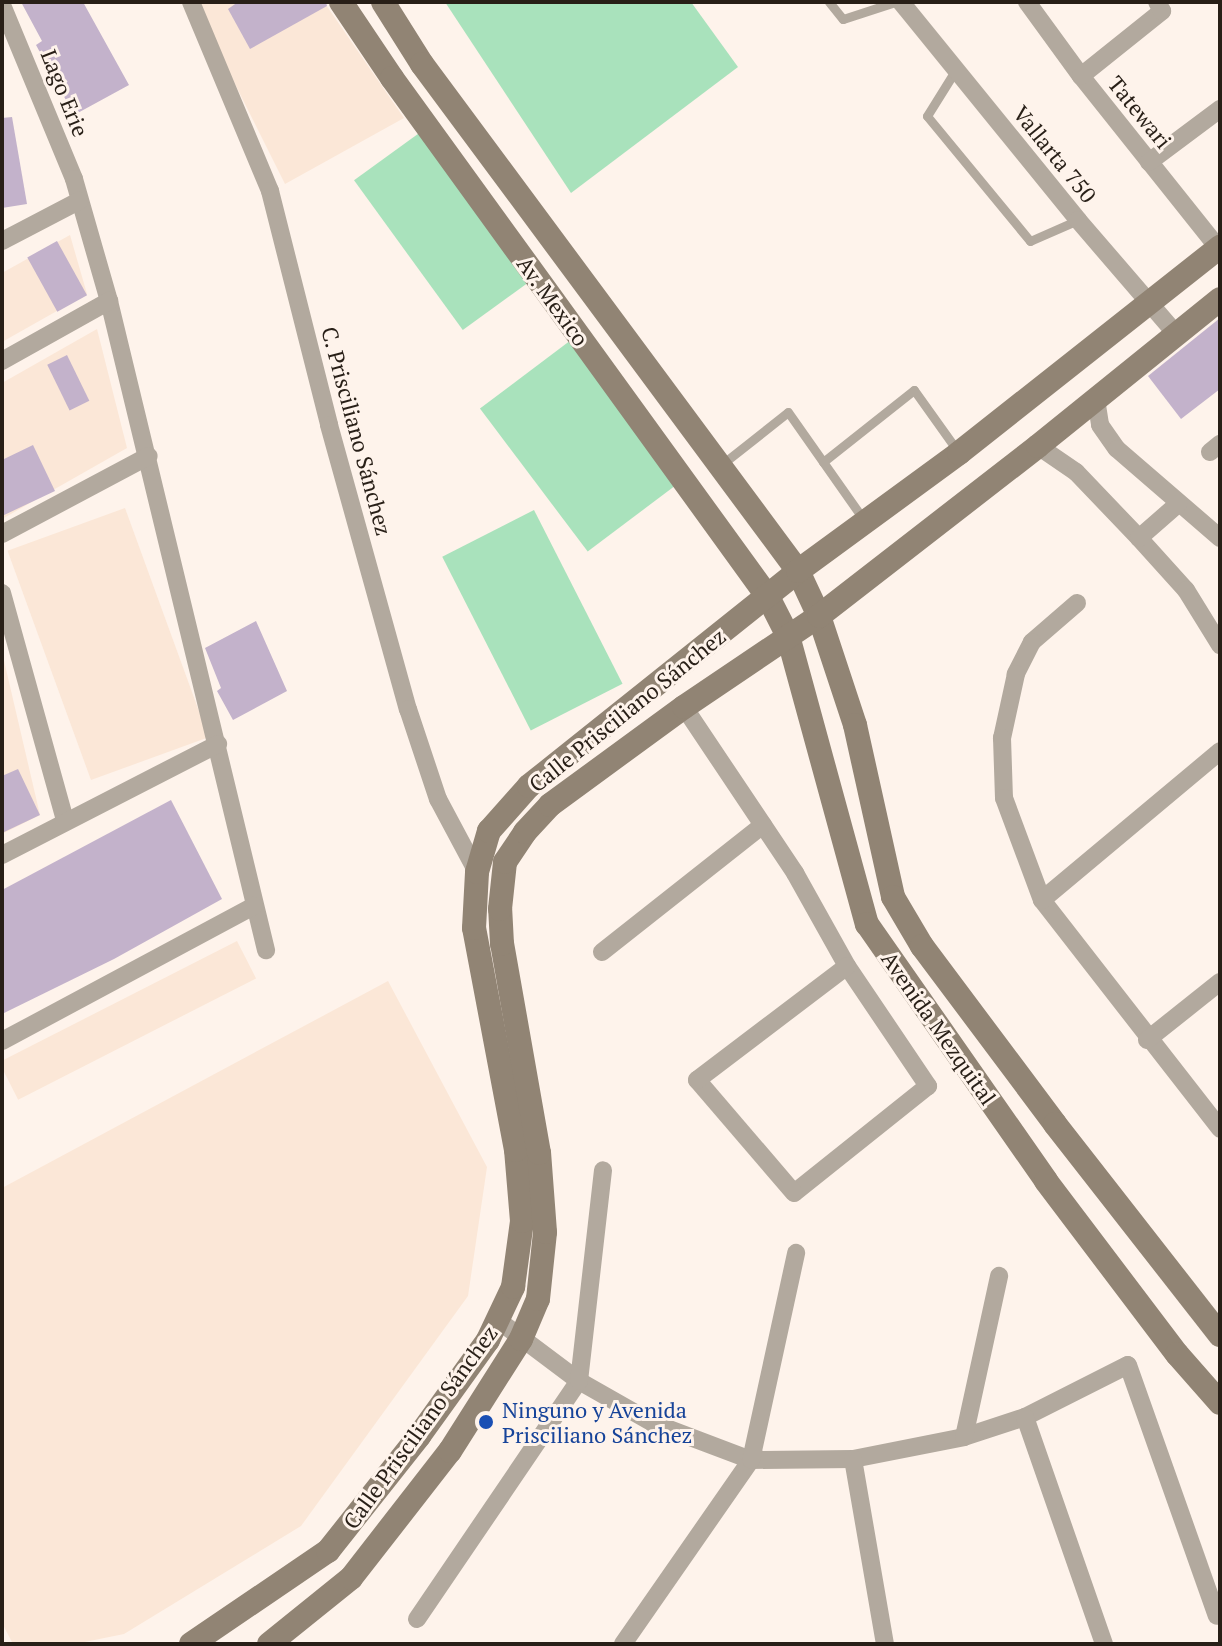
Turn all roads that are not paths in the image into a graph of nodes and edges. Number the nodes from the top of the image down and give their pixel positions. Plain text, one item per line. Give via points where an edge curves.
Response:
1 (191, 2) edge
2 (341, 2) edge
3 (383, 2) edge
4 (829, 2) edge
5 (898, 2) edge
6 (1027, 2) edge
7 (1157, 2) edge
8 (5, 18) edge
9 (955, 71) junction
10 (1081, 76) junction
11 (1220, 109) edge
12 (1149, 162) junction
13 (79, 201) junction
14 (1078, 220) junction
15 (2, 241) edge
16 (1220, 248) edge
17 (1220, 299) edge
18 (109, 301) junction
19 (1149, 301) junction
20 (1176, 334) junction
21 (2, 361) edge
22 (1096, 399) junction
23 (1038, 446) junction
24 (959, 453) junction
25 (149, 456) junction
26 (823, 462) junction
27 (720, 465) junction
28 (1178, 504) junction
29 (866, 523) junction
30 (2, 534) edge
31 (1139, 538) junction
32 (1220, 538) edge
33 (798, 571) junction
34 (2, 593) edge
35 (768, 597) junction
36 (1077, 603) dead end
37 (819, 616) junction
38 (788, 636) junction
39 (1220, 645) edge
40 (684, 707) junction
41 (218, 744) junction
42 (1220, 751) edge
43 (65, 820) junction
44 (763, 825) junction
45 (2, 855) edge
46 (477, 872) junction
47 (1042, 900) junction
48 (254, 906) junction
49 (266, 950) dead end
50 (602, 952) dead end
51 (847, 966) junction
52 (1220, 982) edge
53 (1147, 1040) junction
54 (2, 1041) edge
55 (1220, 1129) edge
56 (603, 1170) dead end
57 (796, 1253) dead end
58 (999, 1276) dead end
59 (499, 1321) junction
60 (1220, 1335) edge
61 (521, 1339) junction
62 (579, 1381) junction
63 (1220, 1403) edge
64 (1025, 1417) junction
65 (964, 1437) junction
66 (853, 1459) junction
67 (751, 1460) junction
68 (1217, 1616) dead end
69 (417, 1619) dead end
70 (191, 1644) edge
71 (269, 1644) edge
72 (623, 1644) edge
73 (885, 1644) edge
74 (1104, 1644) edge

1 - 46 street, C. Prisciliano Sánchez via 270,191 408,709 438,799
2 - 35 main road, Av. Mexico
3 - 27 main road, Av. Mexico via 422,64
4 - 5 lane via 843,19
5 - 9 street, Vallarta 750
6 - 10 street, Tatewari
7 - 10 street via 1162,11
8 - 13 street, Lago Erie
9 - 14 street, Vallarta 750
9 - 14 lane via 927,116 1030,241
10 - 12 street, Tatewari
11 - 12 street
12 - 16 street, Tatewari
13 - 15 street
13 - 18 street, Lago Erie
14 - 19 street, Vallarta 750
16 - 19 main road, Calle Prisciliano Sánchez
17 - 20 main road, Calle Prisciliano Sánchez
18 - 21 street
18 - 25 street, Lago Erie
19 - 20 street, Vallarta 750
19 - 24 main road, Calle Prisciliano Sánchez
20 - 22 main road, Calle Prisciliano Sánchez
22 - 23 main road, Calle Prisciliano Sánchez
22 - 28 street via 1100,425 1117,449
23 - 31 street via 1076,472
23 - 37 main road, Calle Prisciliano Sánchez
24 - 26 lane via 914,390
24 - 29 main road, Calle Prisciliano Sánchez
25 - 30 street
25 - 41 street, Lago Erie
26 - 27 lane via 788,412
26 - 29 lane
27 - 33 main road, Av. Mexico
28 - 31 street
28 - 32 street
29 - 33 main road, Calle Prisciliano Sánchez
31 - 39 street via 1186,590
33 - 35 main road, Calle Prisciliano Sánchez
33 - 37 main road, Avenida Mezquital
34 - 43 street
35 - 38 main road, Avenida Mezquital
35 - 46 main road, Calle Prisciliano Sánchez via 529,786 489,831
36 - 47 street via 1032,642 1016,674 1002,738 1004,798
37 - 38 main road, Calle Prisciliano Sánchez
37 - 60 main road, Avenida Mezquital via 855,725 893,897 931,959
38 - 40 main road, Calle Prisciliano Sánchez
38 - 63 main road, Avenida Mezquital via 867,924 1046,1181
40 - 44 street
40 - 61 main road, Calle Prisciliano Sánchez via 550,805 505,862 502,944 539,1153 545,1232 538,1299
41 - 43 street
41 - 48 street, Lago Erie
42 - 47 street
43 - 45 street
44 - 50 street
44 - 51 street
46 - 59 main road, Calle Prisciliano Sánchez via 474,928 516,1150 522,1221 513,1287
47 - 53 street
48 - 49 street, Lago Erie
48 - 54 street
51 - 51 street via 928,1086 794,1193 697,1080
52 - 53 street
53 - 55 street
56 - 62 street
57 - 67 street
58 - 65 street
59 - 61 street
59 - 70 main road, Calle Prisciliano Sánchez via 419,1436 328,1551
61 - 62 street
61 - 71 main road, Calle Prisciliano Sánchez via 450,1451 351,1578
62 - 67 street via 653,1423
62 - 69 street
64 - 65 street
64 - 68 street via 1128,1365
64 - 74 street
65 - 66 street
66 - 67 street
66 - 73 street
67 - 72 street

